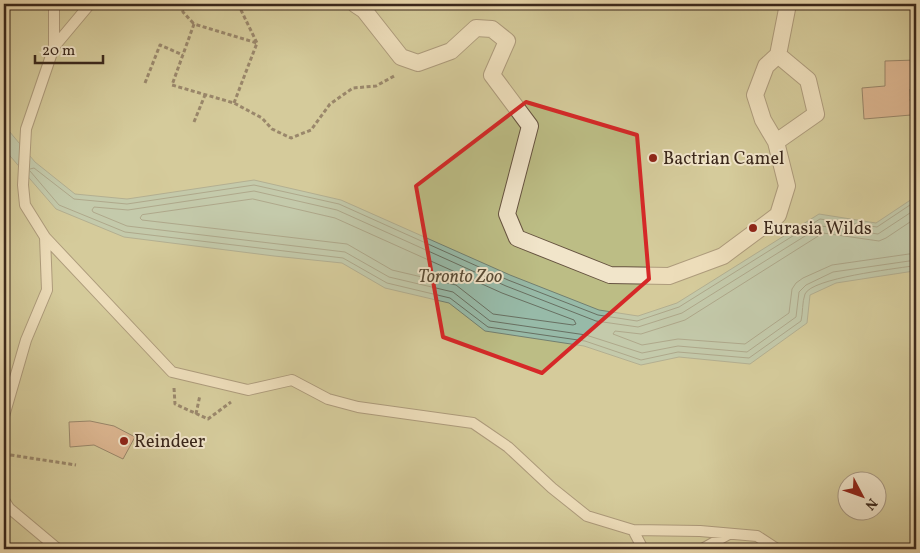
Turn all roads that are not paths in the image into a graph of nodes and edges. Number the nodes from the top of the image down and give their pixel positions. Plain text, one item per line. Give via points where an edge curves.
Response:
1 (54, 4) edge
2 (90, 4) edge
3 (355, 4) edge
4 (788, 4) edge
5 (54, 46) junction
6 (778, 54) junction
7 (776, 142) junction
8 (45, 236) junction
9 (4, 416) edge
10 (4, 500) edge
11 (632, 530) junction
12 (729, 534) junction
13 (58, 549) edge
14 (643, 549) edge
15 (702, 549) edge
16 (776, 549) edge

1 - 5 lane
2 - 5 lane
3 - 7 street via 364,10 401,57 418,63 451,51 476,28 492,29 508,41 492,74 530,126 507,214 517,238 610,275 669,276 723,256 778,215 787,186
4 - 6 street
5 - 8 lane via 26,128 25,205
6 - 7 street via 766,66 754,95
6 - 7 street via 808,80 816,114
8 - 9 lane via 47,290 26,340
8 - 11 lane via 172,372 248,390 292,380 328,399 358,407 473,423 508,447 587,516
10 - 13 lane via 9,508
11 - 12 lane via 700,530
11 - 14 lane
12 - 15 lane
12 - 16 lane via 757,536

